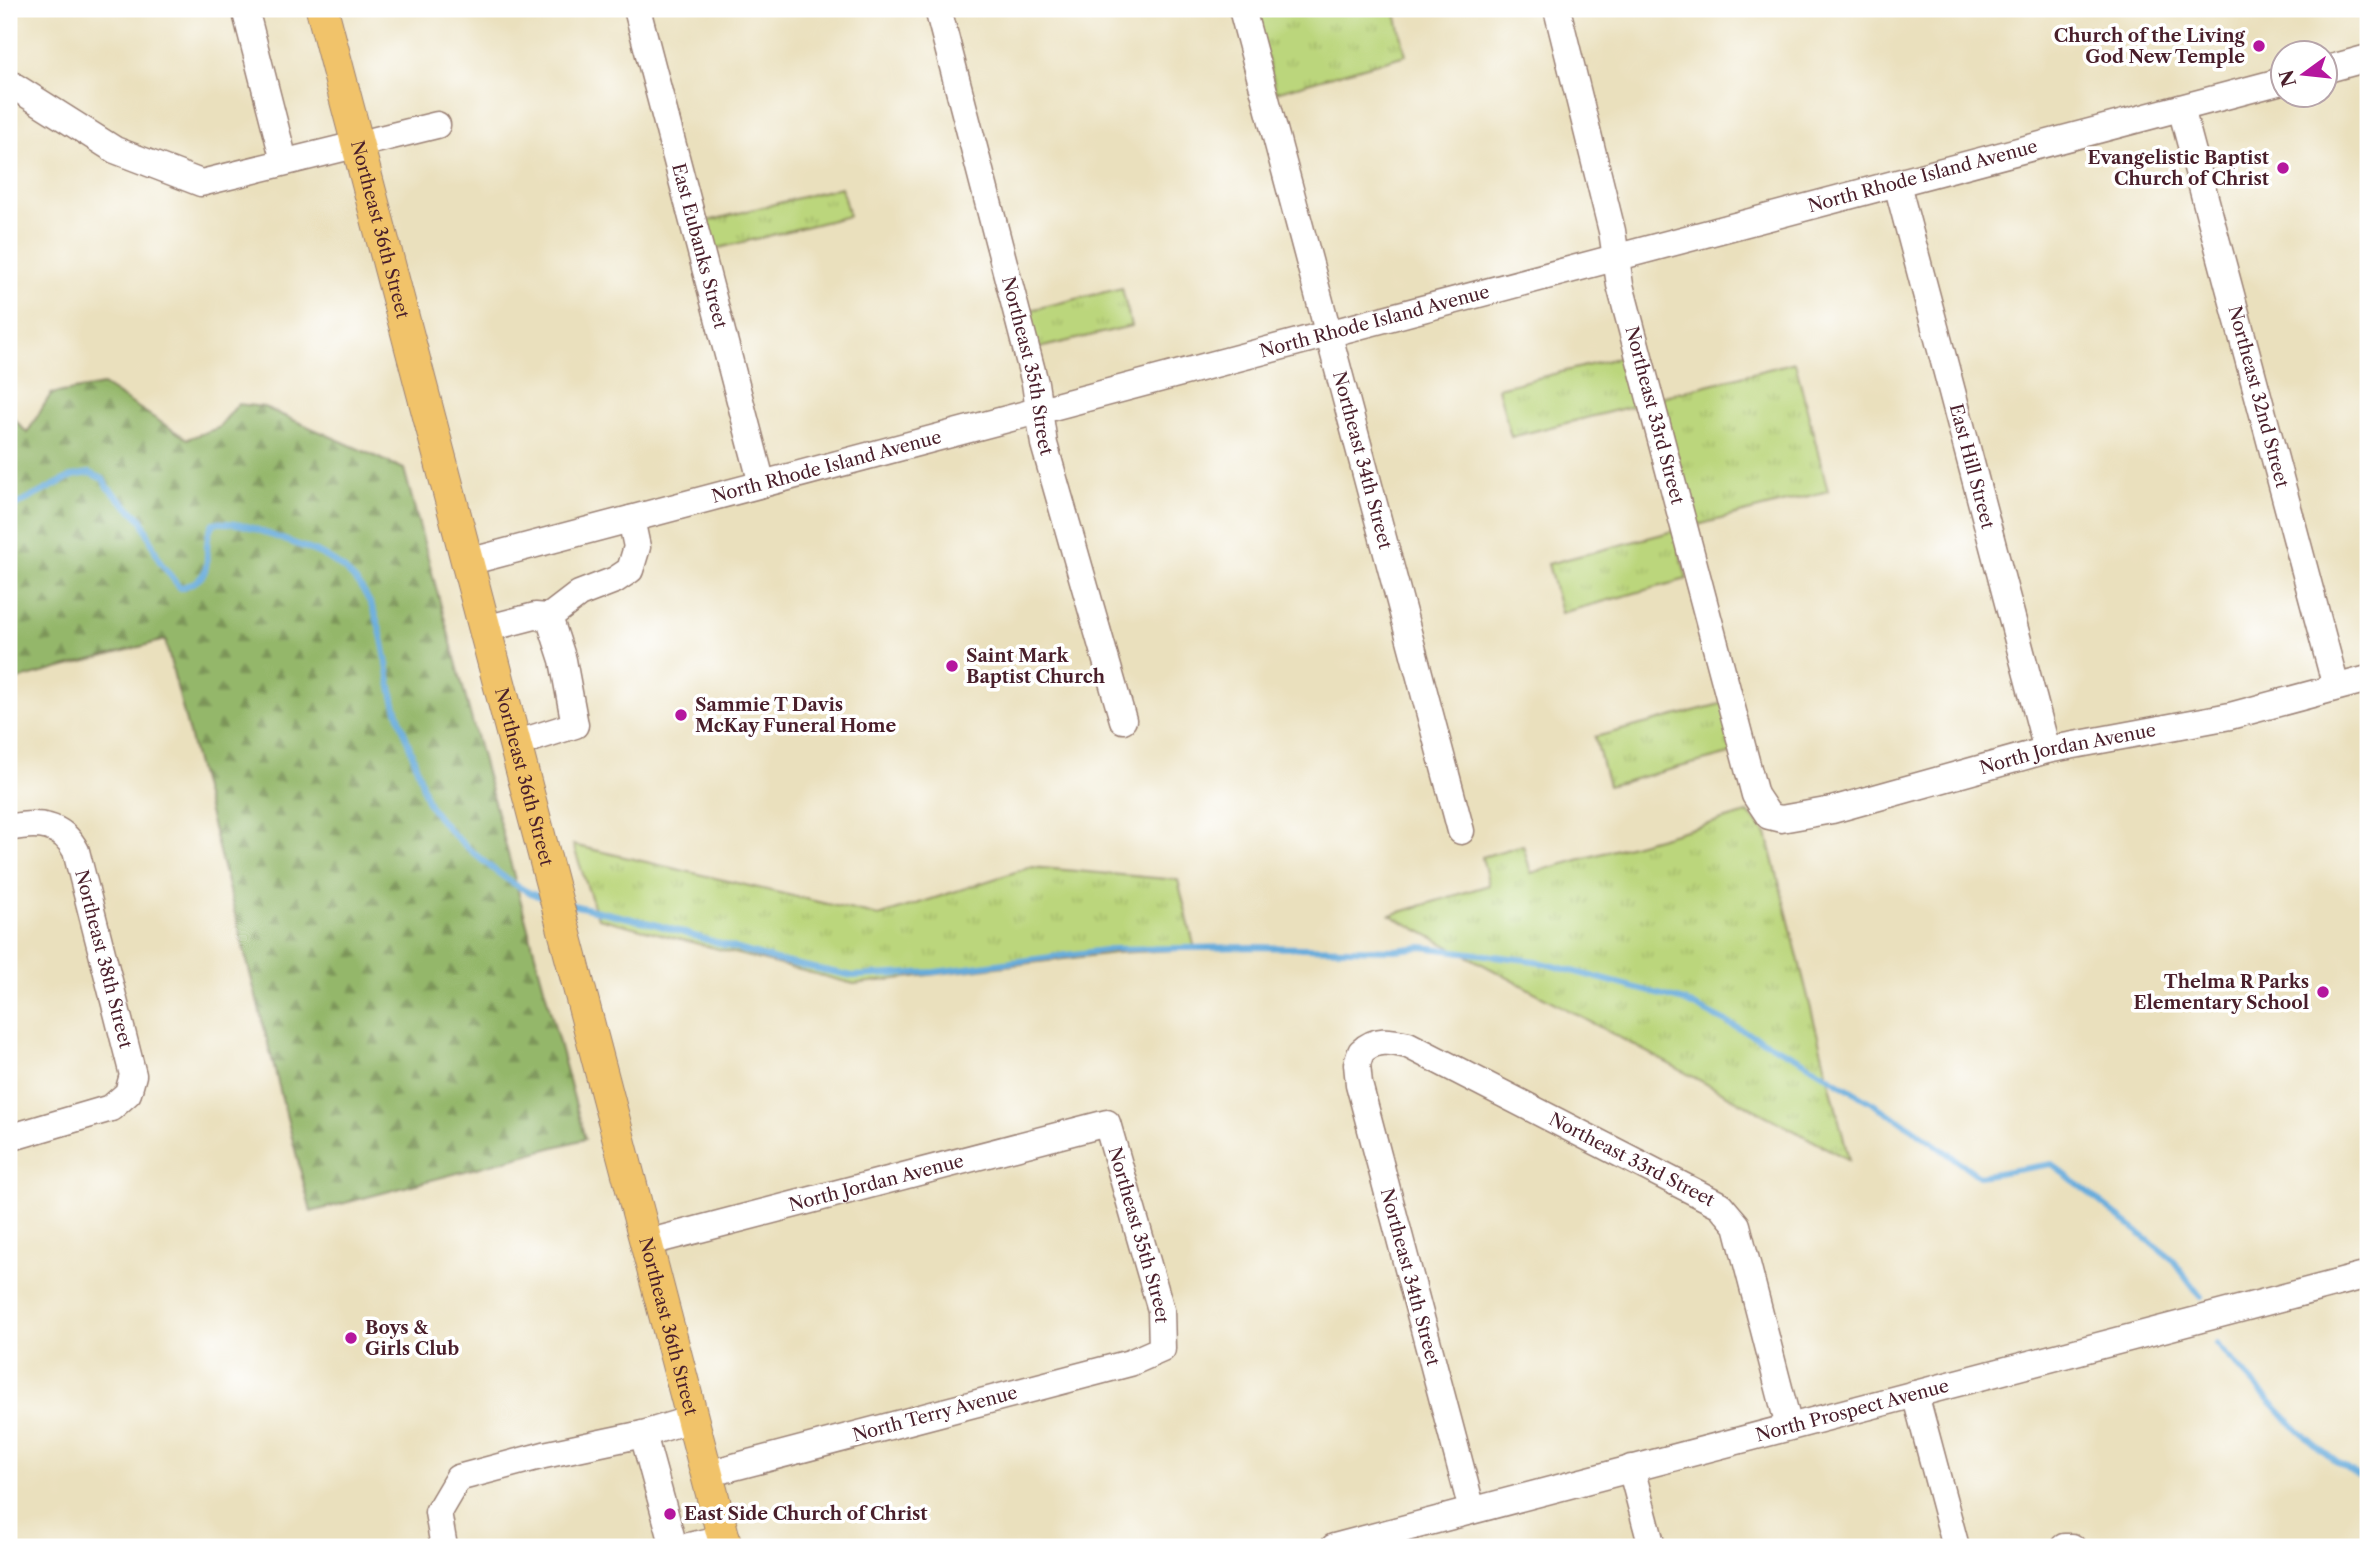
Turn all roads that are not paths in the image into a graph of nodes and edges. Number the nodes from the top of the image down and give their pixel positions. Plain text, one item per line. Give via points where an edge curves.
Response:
1 (245, 9) edge
2 (322, 9) edge
3 (637, 9) edge
4 (938, 9) edge
5 (1242, 9) edge
6 (1557, 9) edge
7 (2368, 58) edge
8 (2338, 66) edge
9 (9, 83) edge
10 (2268, 85) edge
11 (2181, 108) junction
12 (437, 125) dead end
13 (358, 144) junction
14 (284, 161) junction
15 (1897, 184) junction
16 (1616, 258) junction
17 (1328, 334) junction
18 (1039, 411) junction
19 (762, 484) junction
20 (631, 519) junction
21 (468, 562) junction
22 (549, 617) junction
23 (485, 629) junction
24 (2368, 679) edge
25 (2336, 688) junction
26 (1123, 720) dead end
27 (515, 744) junction
28 (2047, 750) junction
29 (1769, 816) joint
30 (9, 828) edge
31 (1461, 831) dead end
32 (1368, 1045) joint
33 (1107, 1123) joint
34 (9, 1138) edge
35 (646, 1243) junction
36 (2368, 1275) edge
37 (1162, 1349) joint
38 (1915, 1394) junction
39 (692, 1419) junction
40 (1789, 1427) junction
41 (643, 1434) junction
42 (1631, 1468) junction
43 (706, 1474) junction
44 (1472, 1510) junction
45 (725, 1543) edge
46 (1342, 1546) edge
47 (444, 1547) edge
48 (674, 1547) edge
49 (685, 1547) edge
50 (1652, 1547) edge
51 (1956, 1547) edge
52 (2064, 1547) edge
53 (2072, 1547) edge

1 - 14 street
2 - 13 main road, Northeast 36th Street
3 - 19 street, East Eubanks Street
4 - 18 street, Northeast 35th Street
5 - 17 street, Northeast 34th Street
6 - 16 street, Northeast 33rd Street
7 - 8 street
9 - 14 street via 116,150 201,183
10 - 11 street, North Rhode Island Avenue
11 - 15 street, North Rhode Island Avenue
11 - 25 street, Northeast 32nd Street
12 - 13 street
13 - 14 street
13 - 21 main road, Northeast 36th Street
15 - 16 street, North Rhode Island Avenue
15 - 28 street, East Hill Street
16 - 17 street, North Rhode Island Avenue
16 - 29 street, Northeast 33rd Street via 1755,795
17 - 18 street, North Rhode Island Avenue
17 - 31 street, Northeast 34th Street
18 - 19 street, North Rhode Island Avenue
18 - 26 street, Northeast 35th Street via 1044,444
19 - 20 street, North Rhode Island Avenue
20 - 21 street, North Rhode Island Avenue
20 - 22 street via 637,547 630,570 579,594
21 - 23 main road, Northeast 36th Street
22 - 23 street via 535,616
22 - 27 street via 563,660 575,725
23 - 27 main road, Northeast 36th Street
24 - 25 street, North Jordan Avenue
25 - 28 street, North Jordan Avenue via 2230,716
27 - 35 main road, Northeast 36th Street
28 - 29 street, North Jordan Avenue via 1832,810 1781,819
30 - 34 street, Northeast 38th Street via 33,824 69,836 87,884 133,1075 122,1101 97,1115
32 - 40 street, Northeast 33rd Street via 1389,1041 1408,1045 1720,1205 1737,1225
32 - 44 street, Northeast 34th Street via 1357,1064 1359,1084
33 - 35 street, North Jordan Avenue
33 - 37 street, Northeast 35th Street via 1161,1310
35 - 39 main road, Northeast 36th Street
36 - 38 street, North Prospect Avenue
37 - 43 street, North Terry Avenue via 1130,1363
38 - 40 street, North Prospect Avenue
38 - 51 street
39 - 41 street
39 - 43 main road, Northeast 36th Street
40 - 42 street, North Prospect Avenue
41 - 47 street via 458,1478 438,1512
41 - 48 street
42 - 44 street, North Prospect Avenue
42 - 50 street
43 - 45 main road, Northeast 36th Street
44 - 46 street, North Prospect Avenue
45 - 49 street
52 - 53 street

